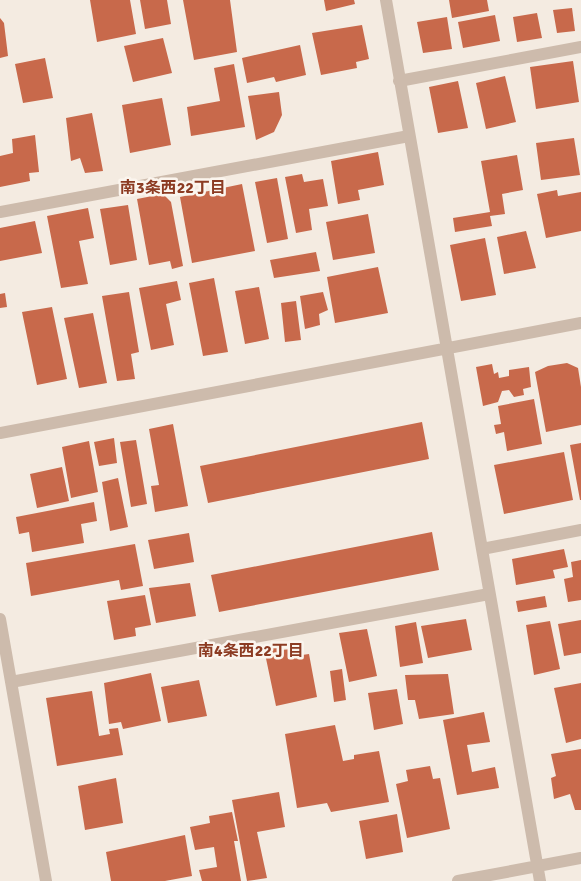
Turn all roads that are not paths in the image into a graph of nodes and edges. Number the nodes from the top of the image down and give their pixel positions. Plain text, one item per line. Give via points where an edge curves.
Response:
1 (386, 0) edge
2 (581, 47) edge
3 (399, 81) junction
4 (409, 136) junction
5 (0, 212) edge
6 (581, 323) edge
7 (446, 349) junction
8 (0, 433) edge
9 (581, 530) edge
10 (482, 549) junction
11 (489, 594) junction
12 (0, 619) edge
13 (11, 682) junction
14 (581, 858) edge
15 (537, 866) junction
16 (46, 881) edge
17 (458, 881) edge
18 (540, 881) edge

1 - 3 street
2 - 3 street
3 - 4 street
4 - 5 street
4 - 7 street
6 - 7 street
7 - 8 street
7 - 10 street
9 - 10 street
10 - 11 street
11 - 13 street
11 - 15 street
12 - 13 street
13 - 16 street
14 - 15 street
15 - 17 street
15 - 18 street

